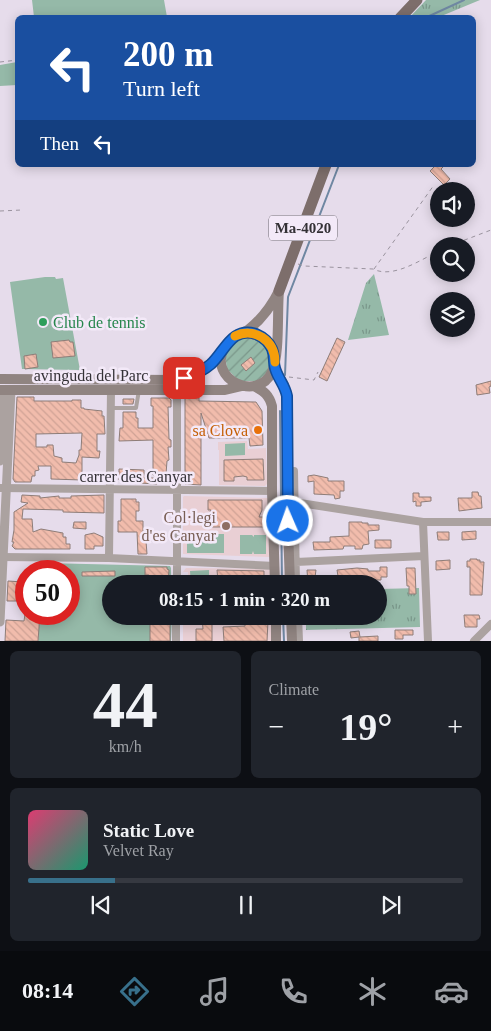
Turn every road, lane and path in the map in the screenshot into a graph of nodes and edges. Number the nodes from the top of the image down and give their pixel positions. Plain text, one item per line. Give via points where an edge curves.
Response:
1 (417, 0) edge
2 (403, 15) edge
3 (15, 60) edge
4 (0, 62) edge
5 (325, 167) edge
6 (430, 191) edge
7 (22, 210) dead end
8 (0, 211) edge
9 (491, 230) edge
10 (473, 237) edge
11 (430, 255) edge
12 (304, 266) dead end
13 (373, 269) junction
14 (279, 292) junction
15 (242, 334) junction
16 (222, 353) junction
17 (274, 362) junction
18 (318, 372) dead end
19 (282, 381) junction
20 (242, 386) junction
21 (254, 386) junction
22 (4, 387) edge
23 (111, 390) junction
24 (139, 390) junction
25 (177, 390) junction
26 (112, 408) junction
27 (0, 461) edge
28 (294, 471) dead end
29 (3, 488) edge
30 (111, 489) junction
31 (177, 489) junction
32 (272, 491) junction
33 (291, 501) junction
34 (423, 522) junction
35 (491, 522) edge
36 (424, 556) junction
37 (2, 557) edge
38 (109, 558) junction
39 (177, 562) junction
40 (296, 562) junction
41 (275, 566) junction
42 (177, 575) edge
43 (275, 575) edge
44 (290, 575) edge
45 (296, 575) edge
46 (0, 622) edge
47 (491, 624) edge
48 (176, 625) edge
49 (276, 625) edge
50 (291, 625) edge
51 (298, 625) edge
52 (176, 641) edge
53 (276, 641) edge
54 (292, 641) edge
55 (299, 641) edge
56 (428, 641) edge
57 (474, 641) edge

1 - 2 main road
3 - 4 path
5 - 14 main road, Ma-4020
6 - 13 path
7 - 8 path
9 - 10 path
11 - 13 path via 395,271
12 - 13 path
14 - 15 main road, Ma-4020 via 264,316
14 - 17 main road, Ma-4020
15 - 16 main road, Ma-4020 via 229,340
15 - 17 main road via 262,337 272,348
16 - 20 main road via 226,376
16 - 22 main road, avinguda del Parc via 200,372 177,380
17 - 19 main road
17 - 21 main road via 269,377
18 - 19 path via 314,380 288,377
19 - 33 main road via 287,396
20 - 21 main road
20 - 25 main road, avinguda del Parc via 225,390
21 - 32 main road via 268,395 272,406
22 - 23 main road, avinguda del Parc
22 - 27 street
22 - 29 street
23 - 24 main road, avinguda del Parc
23 - 26 street
24 - 25 main road, avinguda del Parc
24 - 26 lane via 136,408
25 - 31 street
26 - 30 street
28 - 33 street
29 - 30 street, carrer des Canyar
29 - 37 street
30 - 31 street, carrer des Canyar
30 - 38 street
31 - 32 street, carrer des Canyar
31 - 39 street
32 - 41 main road
33 - 34 street
33 - 40 street
33 - 44 main road
34 - 35 street
34 - 36 street
36 - 40 street
36 - 56 street
37 - 38 street
37 - 46 street
38 - 39 street
39 - 41 street
39 - 42 street
40 - 45 street
41 - 43 main road
47 - 57 street
48 - 52 street
49 - 53 main road
50 - 54 main road
51 - 55 street

